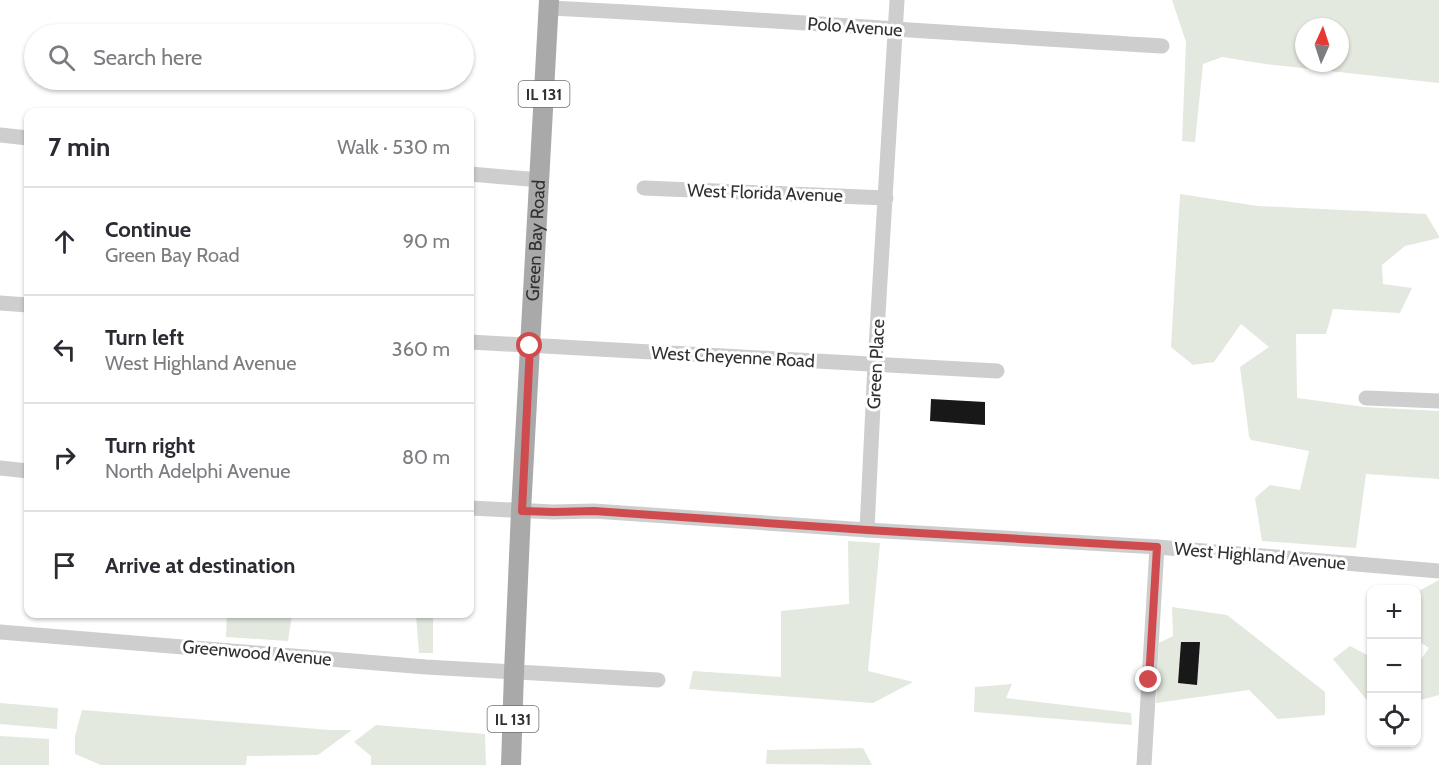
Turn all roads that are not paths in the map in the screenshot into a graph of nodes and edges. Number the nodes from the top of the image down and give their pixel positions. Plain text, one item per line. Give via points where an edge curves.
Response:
1 (897, 0) edge
2 (549, 4) edge
3 (896, 30) junction
4 (1162, 46) dead end
5 (0, 135) edge
6 (24, 138) edge
7 (474, 174) edge
8 (540, 180) junction
9 (644, 188) dead end
10 (886, 198) junction
11 (0, 303) edge
12 (24, 305) edge
13 (474, 342) edge
14 (530, 346) junction
15 (875, 364) junction
16 (997, 370) dead end
17 (1366, 398) dead end
18 (1439, 401) edge
19 (0, 468) edge
20 (24, 471) edge
21 (474, 508) edge
22 (522, 511) junction
23 (867, 530) junction
24 (1157, 547) junction
25 (1439, 570) edge
26 (0, 632) edge
27 (514, 672) junction
28 (658, 680) dead end
29 (511, 765) edge
30 (1144, 765) edge

1 - 3 street, Green Place
2 - 3 street, Polo Avenue
2 - 8 main road, Green Bay Road / IL 131
3 - 4 street, Polo Avenue
3 - 10 street, Green Place
5 - 6 street
7 - 8 street
8 - 14 main road, Green Bay Road / IL 131
9 - 10 street, West Florida Avenue
10 - 15 street, Green Place
11 - 12 street
13 - 14 street, West Cheyenne Road
14 - 15 street, West Cheyenne Road
14 - 22 main road, Green Bay Road / IL 131
15 - 16 street, West Cheyenne Road
15 - 23 street, Green Place
17 - 18 street
19 - 20 street
21 - 22 street, West Highland Avenue
22 - 23 street, West Highland Avenue via 594,511
22 - 27 main road, IL 131
23 - 24 street, West Highland Avenue
24 - 25 street, West Highland Avenue
24 - 30 street
26 - 27 street, Greenwood Avenue
27 - 28 street, Greenwood Avenue
27 - 29 main road, IL 131

